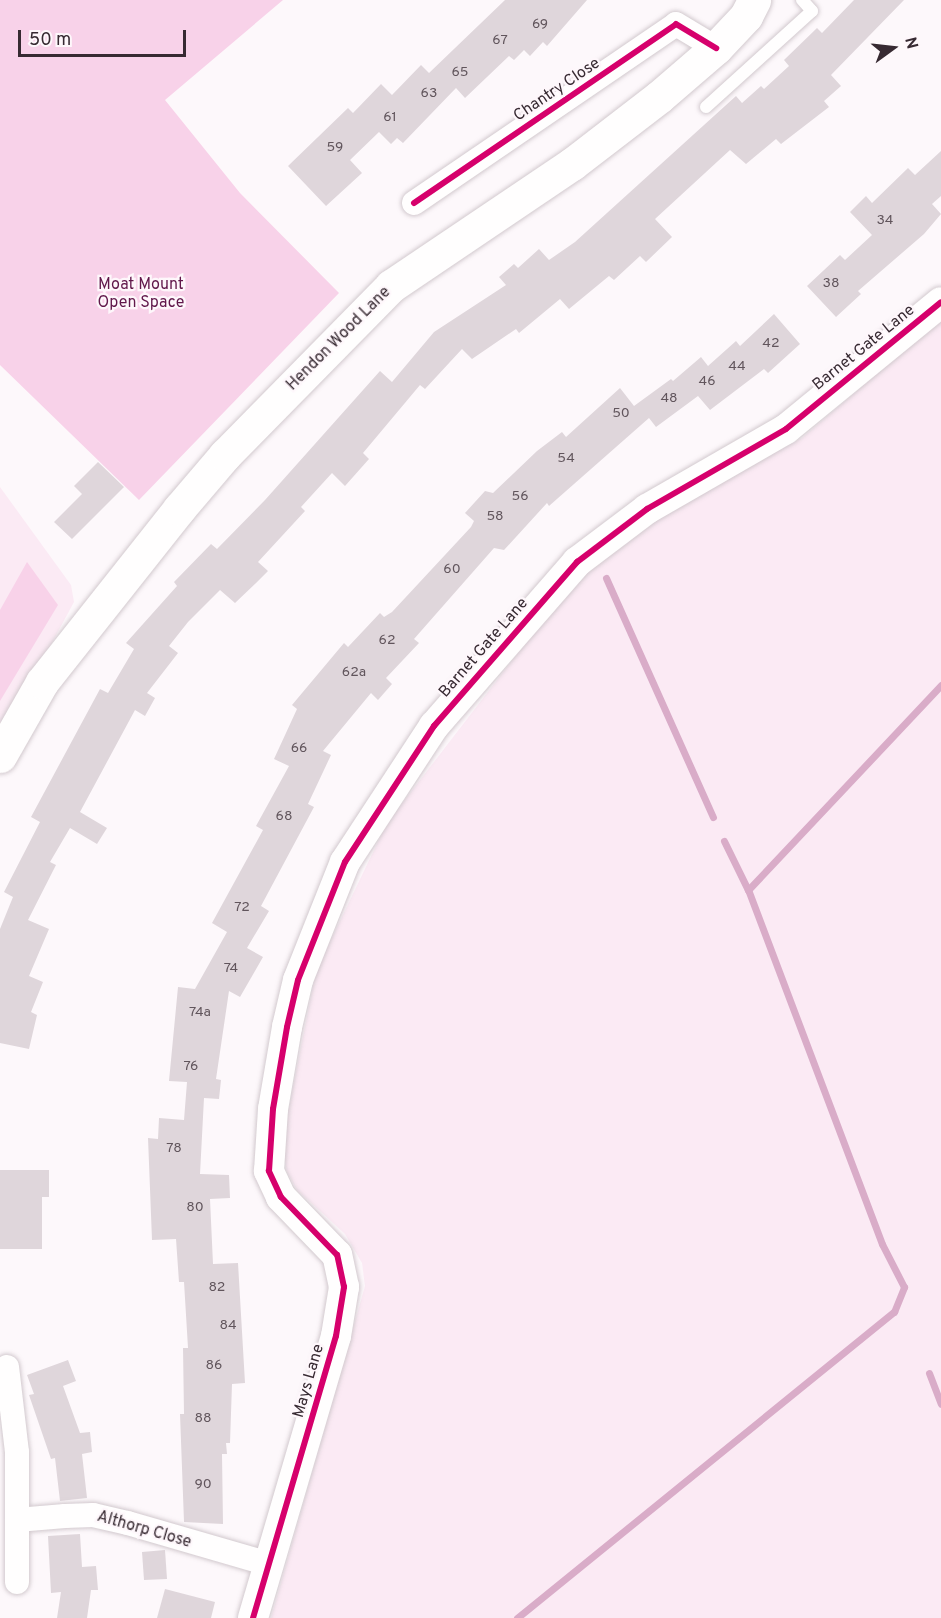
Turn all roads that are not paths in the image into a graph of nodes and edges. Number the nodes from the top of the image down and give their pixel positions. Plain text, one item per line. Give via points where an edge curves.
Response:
1 (754, 0) edge
2 (802, 0) edge
3 (717, 48) junction
4 (706, 107) dead end
5 (414, 203) dead end
6 (941, 302) edge
7 (0, 756) edge
8 (269, 1171) joint
9 (7, 1367) dead end
10 (17, 1520) junction
11 (269, 1564) junction
12 (17, 1582) dead end
13 (253, 1618) edge

1 - 3 main road, Hendon Wood Lane via 746,16
2 - 4 lane via 812,11
3 - 5 street, Chantry Close via 676,24
3 - 7 main road, Hendon Wood Lane via 572,164 391,286 225,455 179,508 42,682
6 - 8 street, Barnet Gate Lane via 786,429 647,509 576,562 434,726 345,862 317,928 287,1027 273,1109
8 - 11 street, Mays Lane via 282,1197 337,1255 344,1287 336,1336
9 - 10 street via 17,1452
10 - 11 street, Althorp Close via 93,1515
10 - 12 street
11 - 13 street, Mays Lane

